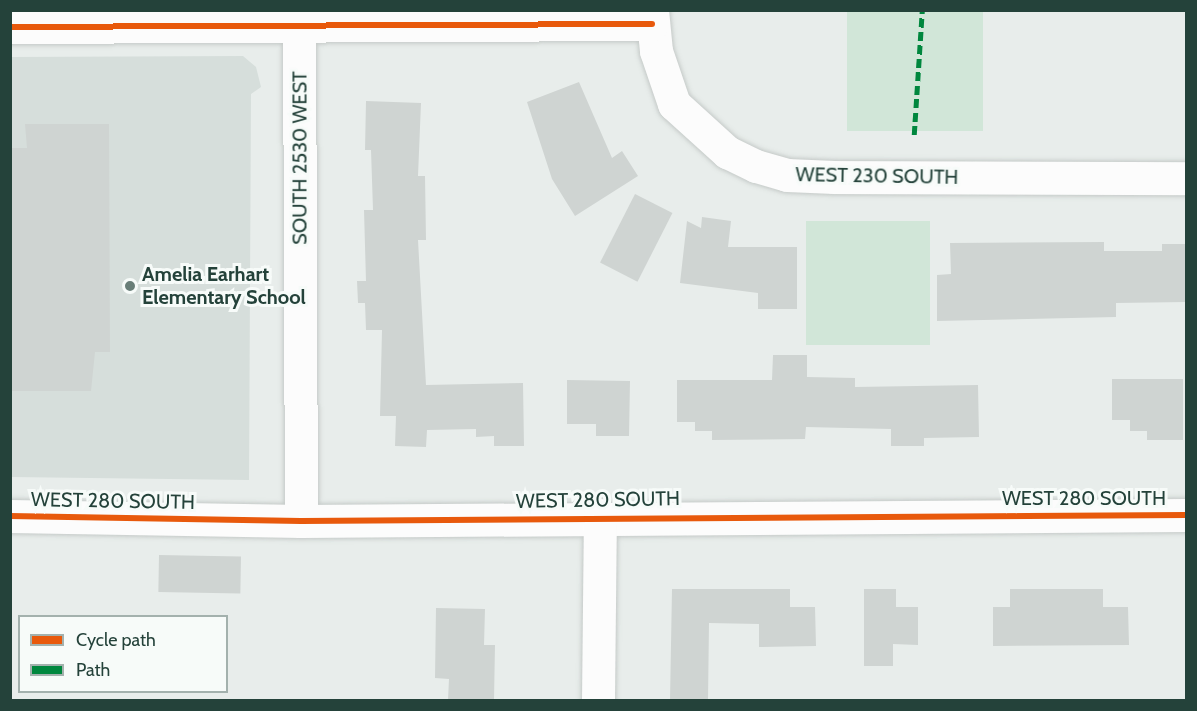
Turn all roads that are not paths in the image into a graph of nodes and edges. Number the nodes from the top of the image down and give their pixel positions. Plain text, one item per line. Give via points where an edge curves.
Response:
1 (652, 17) edge
2 (299, 19) edge
3 (10, 27) edge
4 (1186, 178) edge
5 (1186, 514) edge
6 (600, 515) junction
7 (10, 516) edge
8 (301, 521) junction
9 (598, 700) edge

1 - 2 street
1 - 4 street, WEST 230 SOUTH via 668,93 687,121 727,152 787,175
2 - 3 street
2 - 8 street, SOUTH 2530 WEST
5 - 6 street, WEST 280 SOUTH
6 - 8 street, WEST 280 SOUTH
6 - 9 street
7 - 8 street, WEST 280 SOUTH

